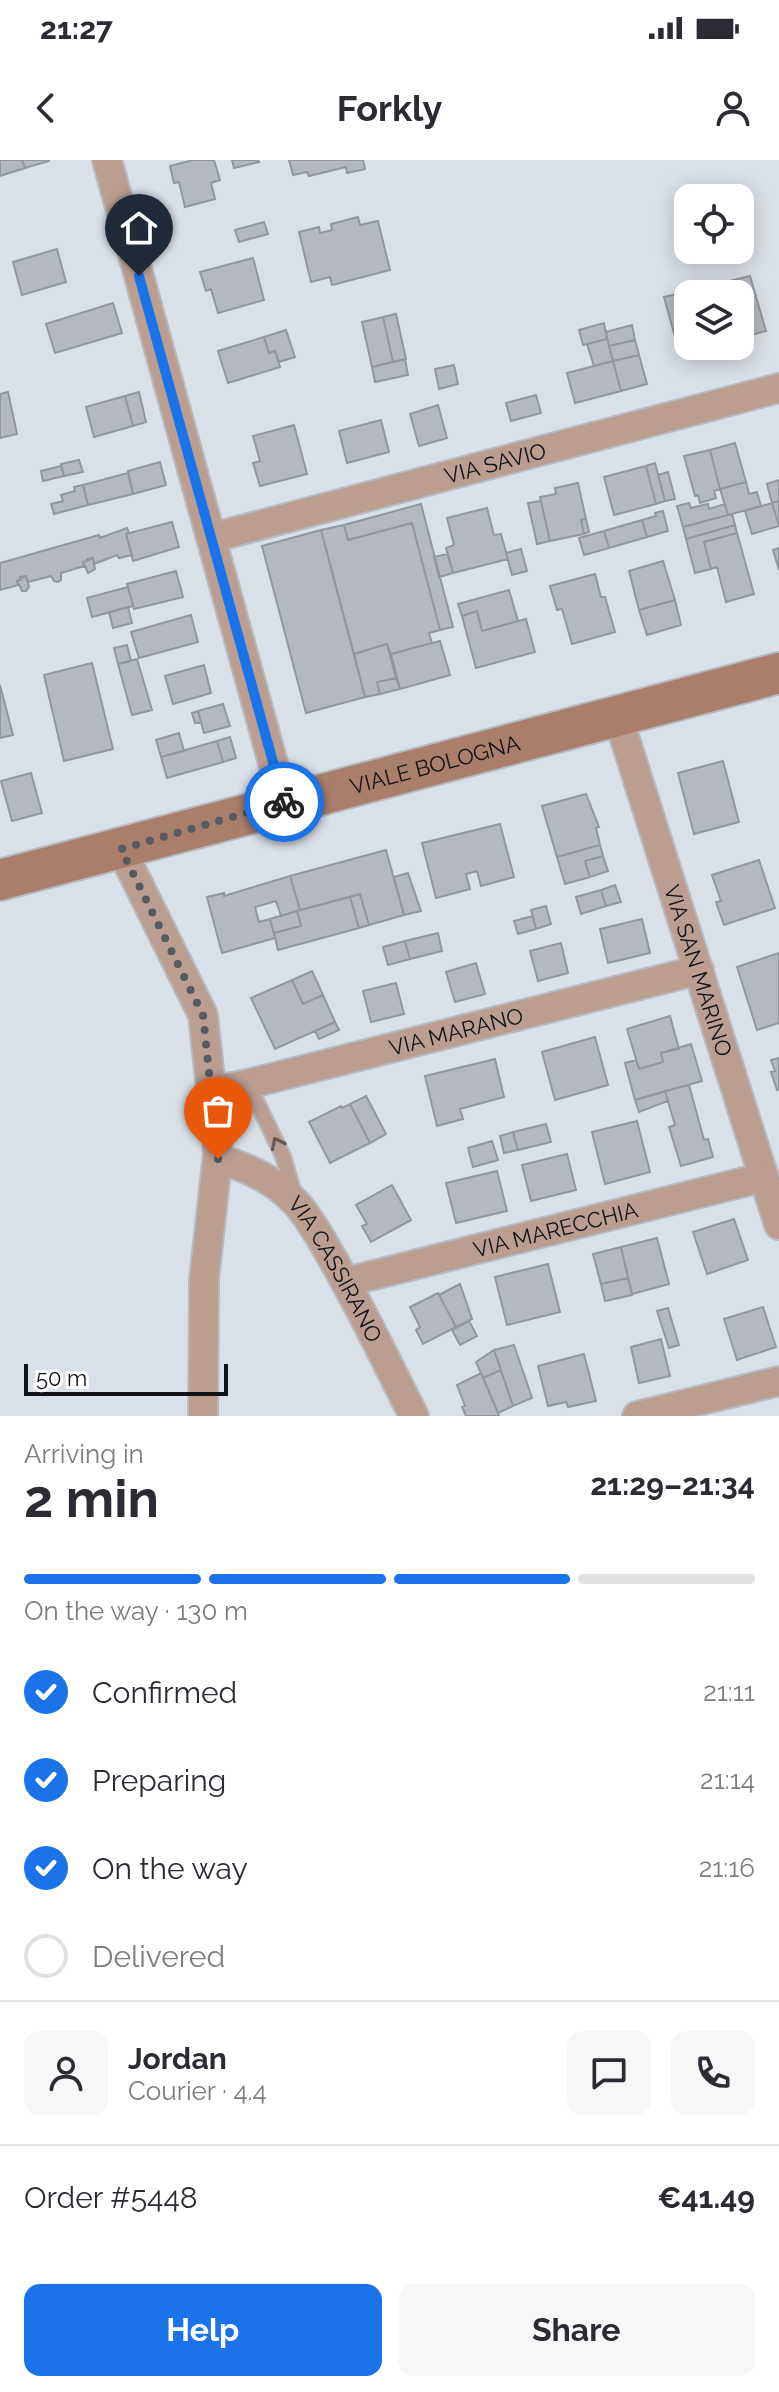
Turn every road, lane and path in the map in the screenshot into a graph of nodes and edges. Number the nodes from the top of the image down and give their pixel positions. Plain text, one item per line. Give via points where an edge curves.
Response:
1 (107, 160) edge
2 (779, 388) edge
3 (211, 538) junction
4 (779, 673) edge
5 (618, 717) junction
6 (284, 803) junction
7 (121, 849) junction
8 (0, 880) edge
9 (699, 970) junction
10 (248, 1084) junction
11 (211, 1087) junction
12 (218, 1159) junction
13 (764, 1177) junction
14 (297, 1205) junction
15 (779, 1225) edge
16 (346, 1282) junction
17 (779, 1381) edge
18 (203, 1416) edge
19 (414, 1416) edge
20 (637, 1416) edge

1 - 3 street
2 - 3 street, VIA SAVIO
3 - 6 street
4 - 5 main road, VIALE BOLOGNA
5 - 6 main road, VIALE BOLOGNA
5 - 9 street, VIA SAN MARINO
6 - 7 main road, VIALE BOLOGNA
7 - 8 main road, VIALE BOLOGNA
7 - 11 street via 203,1015
9 - 10 street, VIA MARANO
9 - 13 street, VIA SAN MARINO
10 - 11 street, VIA MARANO
14 -> 10 lane via 283,1156
11 - 12 street
12 - 14 street, VIA CASSIRANO via 245,1166
12 - 18 street via 204,1280
13 - 15 street, VIA SAN MARINO
13 - 16 street, VIA MARECCHIA
14 - 16 street, VIA CASSIRANO
16 - 19 street, VIA CASSIRANO
17 - 20 street

